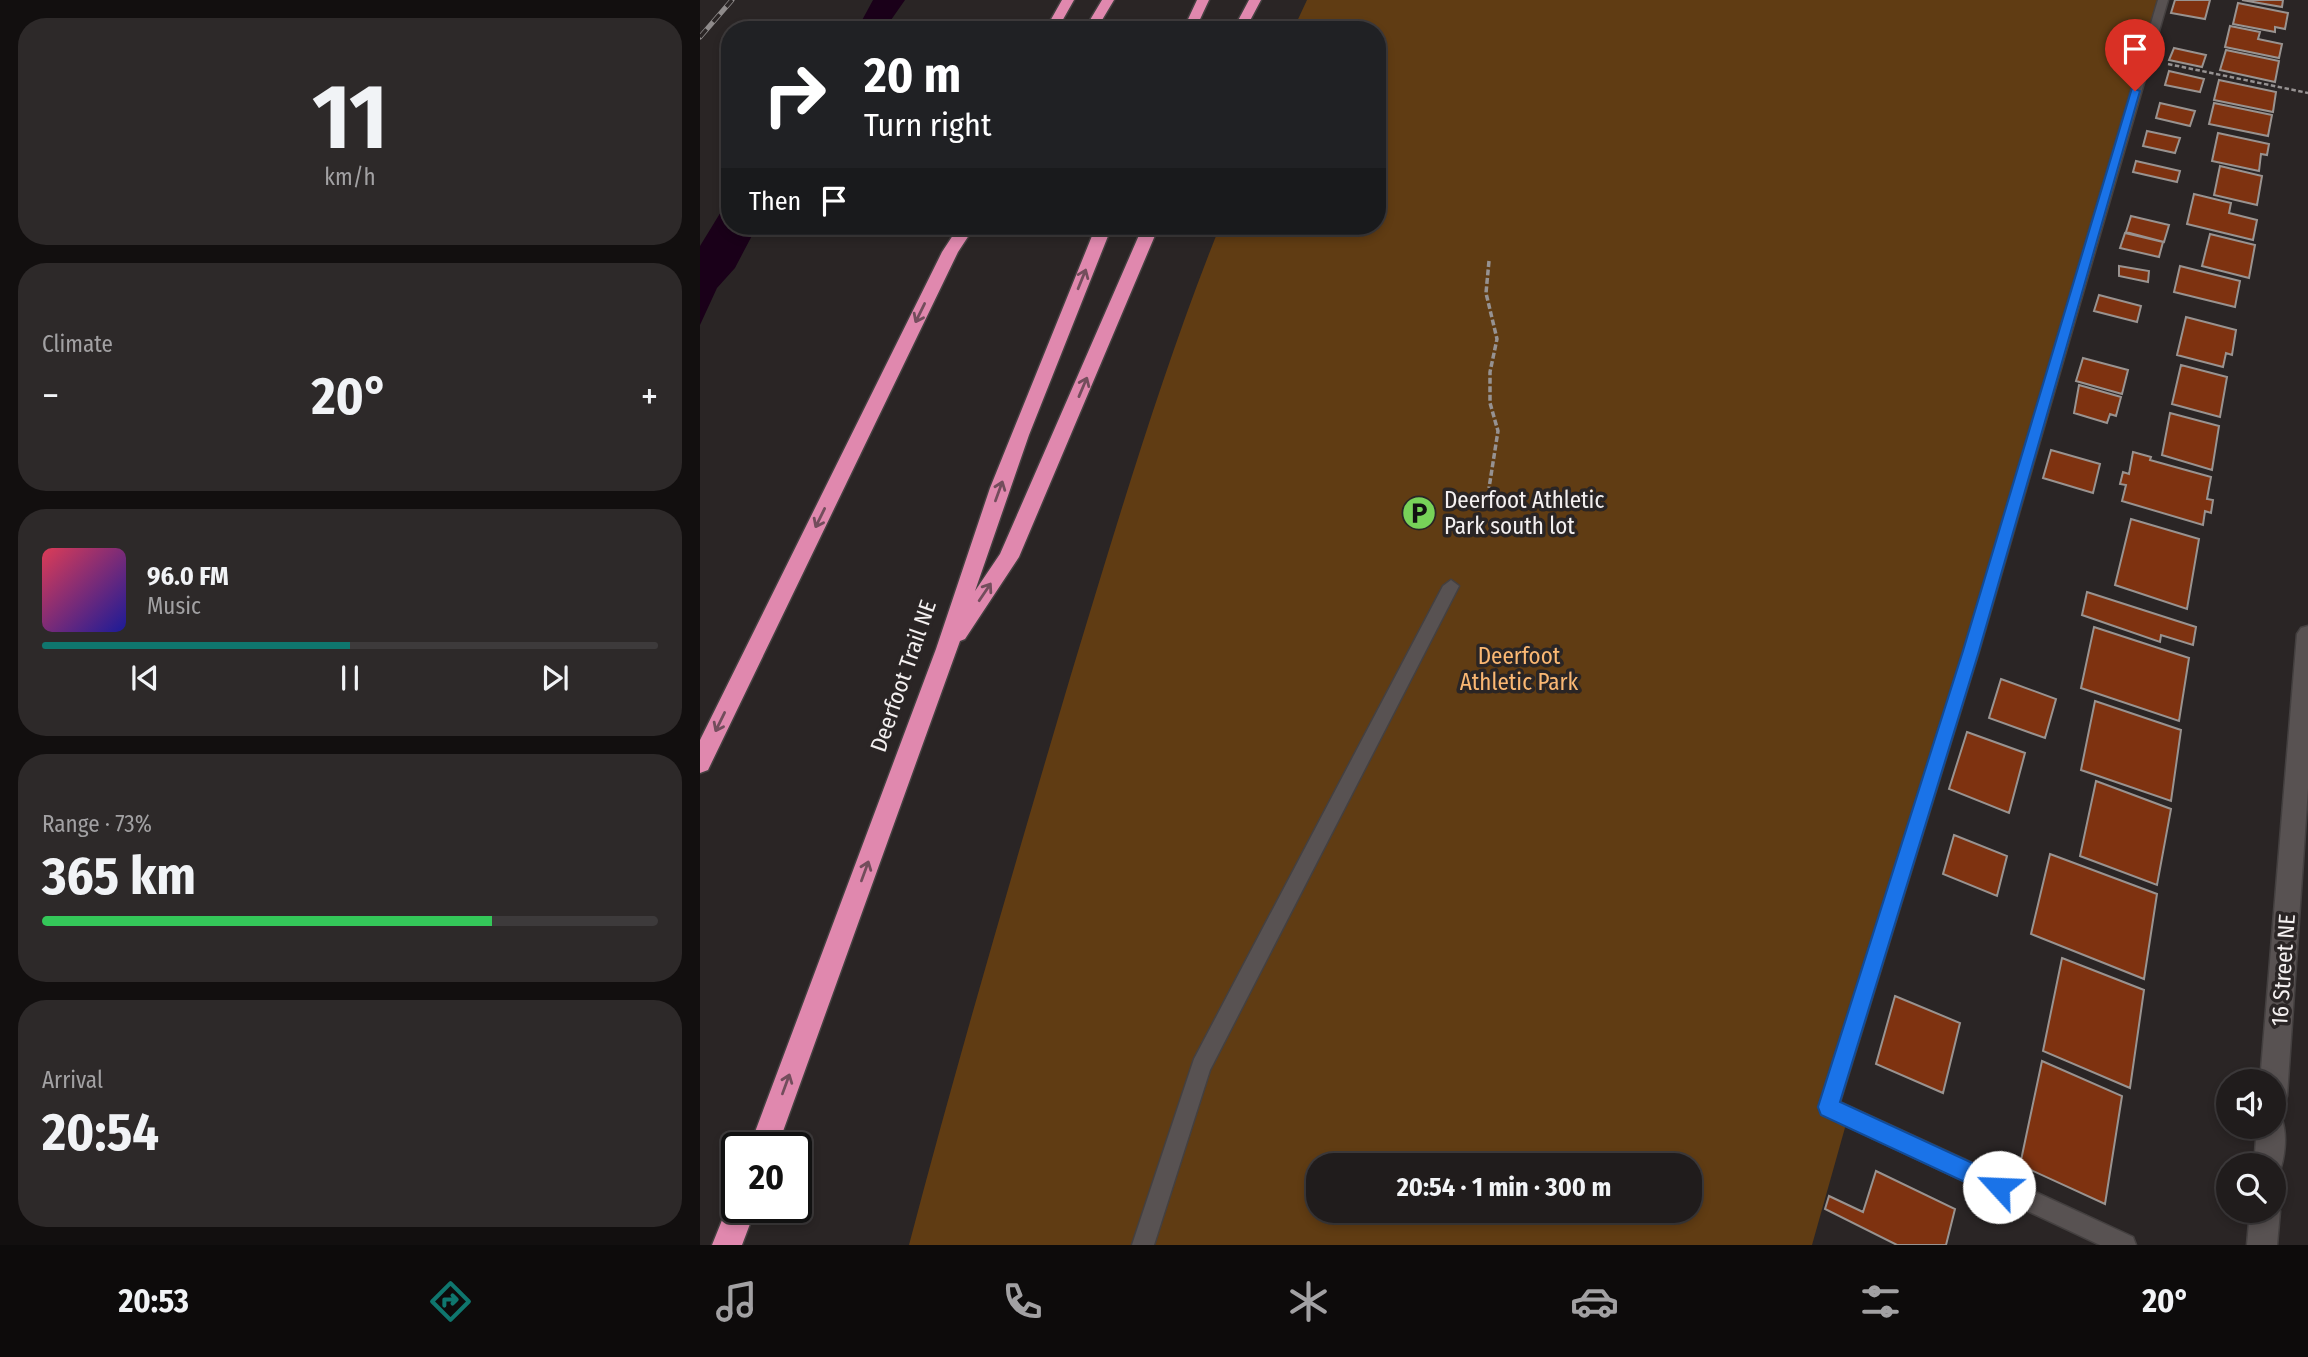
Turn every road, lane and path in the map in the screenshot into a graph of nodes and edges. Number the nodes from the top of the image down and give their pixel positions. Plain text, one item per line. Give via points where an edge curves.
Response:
1 (1068, 0) edge
2 (1108, 0) edge
3 (1203, 0) edge
4 (1255, 0) edge
5 (2162, 0) edge
6 (1056, 21) edge
7 (1095, 21) edge
8 (1193, 21) edge
9 (1244, 21) edge
10 (2145, 60) junction
11 (2308, 93) edge
12 (957, 235) edge
13 (961, 235) edge
14 (1100, 235) edge
15 (1147, 235) edge
16 (950, 252) junction
17 (1489, 261) dead end
18 (1489, 488) dead end
19 (1451, 586) dead end
20 (2308, 634) edge
21 (947, 649) junction
22 (700, 764) edge
23 (2275, 1069) edge
24 (769, 1132) edge
25 (735, 1223) edge
26 (2264, 1223) edge
27 (727, 1245) edge
28 (1143, 1245) edge
29 (2125, 1245) edge
30 (2262, 1245) edge

1 - 6 highway
2 - 7 highway
3 - 8 highway
4 - 9 highway
5 - 10 lane
10 - 11 path
10 - 29 lane via 1971,651 1828,1107
12 - 16 highway
13 - 16 highway
21 -> 14 highway, Deerfoot Trail NE via 971,566 1046,364
21 -> 15 highway via 1009,557
16 -> 22 highway
17 - 18 path via 1486,293 1497,339 1490,403 1498,431
19 - 28 lane via 1201,1066
20 - 23 street, 16 Street NE
24 -> 21 highway, Deerfoot Trail NE
25 - 27 highway
26 - 30 street

